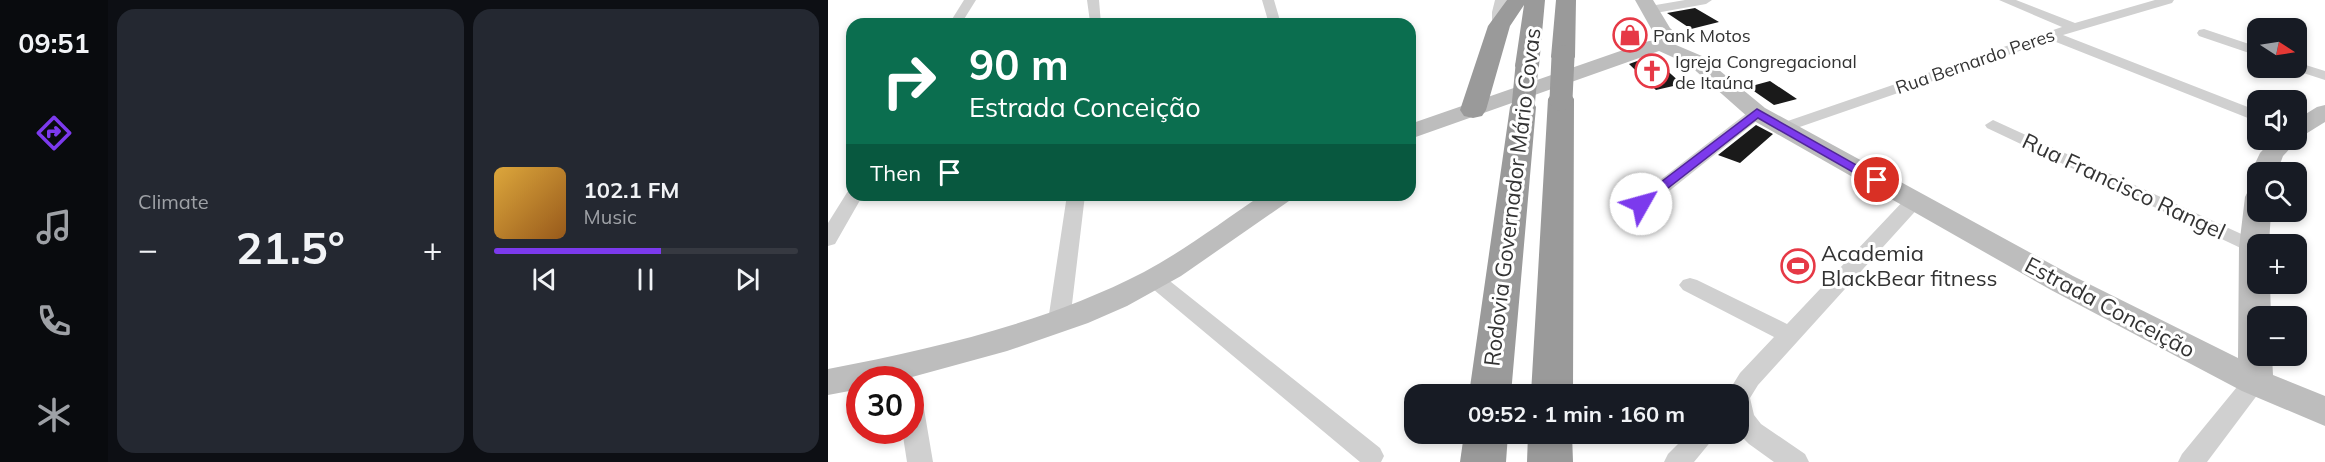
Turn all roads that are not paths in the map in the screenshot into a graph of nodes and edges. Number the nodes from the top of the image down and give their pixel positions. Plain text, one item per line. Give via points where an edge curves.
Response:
1 (970, 0) edge
2 (1093, 0) edge
3 (1268, 0) edge
4 (1501, 0) edge
5 (1517, 0) edge
6 (1535, 0) edge
7 (1566, 0) edge
8 (1706, 0) edge
9 (2006, 0) edge
10 (2168, 0) edge
11 (1647, 5) edge
12 (959, 18) edge
13 (1095, 18) edge
14 (1273, 18) edge
15 (1499, 26) junction
16 (2074, 27) junction
17 (2204, 33) dead end
18 (2052, 35) junction
19 (1665, 45) junction
20 (2247, 48) edge
21 (2307, 70) edge
22 (2325, 76) edge
23 (1483, 81) junction
24 (1520, 100) junction
25 (1473, 110) junction
26 (2325, 112) edge
27 (1757, 113) junction
28 (2247, 113) edge
29 (2307, 123) edge
30 (1993, 125) dead end
31 (1785, 127) junction
32 (1416, 130) edge
33 (851, 201) edge
34 (1075, 201) edge
35 (1271, 201) edge
36 (1914, 201) junction
37 (1641, 204) dead end
38 (828, 240) edge
39 (2247, 244) edge
40 (1154, 279) junction
41 (1690, 285) dead end
42 (2254, 294) edge
43 (1059, 321) junction
44 (1789, 335) junction
45 (924, 375) edge
46 (828, 382) edge
47 (846, 382) edge
48 (2255, 382) junction
49 (1491, 384) edge
50 (1551, 384) edge
51 (1746, 384) edge
52 (2325, 412) edge
53 (1749, 427) edge
54 (919, 444) edge
55 (1485, 444) edge
56 (1550, 444) edge
57 (1694, 444) edge
58 (1371, 456) dead end
59 (922, 460) edge
60 (1483, 462) edge
61 (1550, 462) edge
62 (1677, 462) edge
63 (1796, 462) edge
64 (2191, 462) edge

1 - 12 street
2 - 13 street
3 - 14 street
4 - 15 street
5 - 15 highway
6 - 24 highway, Rodovia Governador Mário Covas, bridge
7 - 50 highway, Rodovia Governador Mário Covas, bridge
8 - 11 street
9 - 16 street
10 - 16 street, Rua Bernardo Peres
11 - 19 street, Estrada Conceição
15 - 23 highway
16 - 18 street, Rua Bernardo Peres
17 - 20 street
18 - 28 street
18 - 31 street, Rua Bernardo Peres
19 - 24 street
19 - 27 street, Estrada Conceição
21 - 22 street
23 - 24 highway
23 - 25 highway
24 - 25 street
24 - 49 highway, Rodovia Governador Mário Covas
25 - 32 street
26 - 29 street
27 - 31 street, Estrada Conceição
27 - 37 street
30 - 39 street, Rua Francisco Rangel
31 - 36 street, Estrada Conceição
33 - 38 street
34 - 43 street
35 - 40 street
36 - 44 street
36 - 48 street, Estrada Conceição via 2062,283
40 - 43 street
40 - 58 street
41 - 44 street
42 - 48 street
43 - 45 street
44 - 51 street
46 - 47 street
48 - 52 street, Estrada Conceição
48 - 64 street
53 - 63 street
54 - 59 street
55 - 60 highway
56 - 61 highway
57 - 62 street

